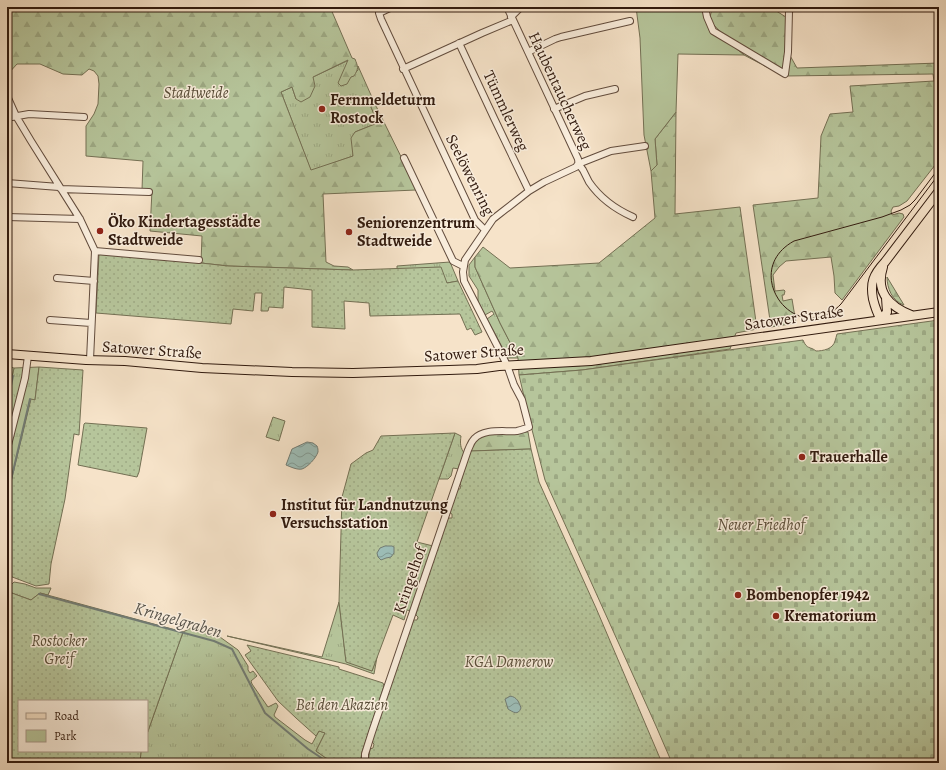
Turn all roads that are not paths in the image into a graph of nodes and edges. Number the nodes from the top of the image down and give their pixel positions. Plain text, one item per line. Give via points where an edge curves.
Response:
1 (392, 7) edge
2 (507, 7) edge
3 (521, 7) edge
4 (705, 7) edge
5 (792, 7) edge
6 (512, 18) junction
7 (630, 21) dead end
8 (460, 43) junction
9 (528, 52) junction
10 (403, 68) junction
11 (615, 89) dead end
12 (7, 96) edge
13 (554, 109) junction
14 (7, 116) edge
15 (16, 116) junction
16 (84, 117) dead end
17 (645, 146) dead end
18 (404, 158) dead end
19 (578, 164) junction
20 (7, 184) edge
21 (60, 188) junction
22 (529, 191) junction
23 (939, 191) edge
24 (149, 192) dead end
25 (7, 217) edge
26 (633, 217) dead end
27 (80, 219) junction
28 (485, 230) junction
29 (95, 251) junction
30 (199, 260) dead end
31 (885, 262) junction
32 (463, 266) junction
33 (57, 278) dead end
34 (94, 281) junction
35 (886, 297) junction
36 (939, 312) edge
37 (912, 315) junction
38 (50, 320) dead end
39 (881, 320) junction
40 (91, 323) junction
41 (7, 354) edge
42 (28, 356) junction
43 (90, 360) junction
44 (507, 365) junction
45 (7, 449) edge
46 (365, 763) edge

1 - 10 street, Seelöwenring via 379,13
2 - 6 street, Haubentaucherweg
3 - 6 street
4 - 5 street via 713,31 785,74 789,11
6 - 8 street
6 - 9 street, Haubentaucherweg
7 - 9 street via 561,37
8 - 10 street
8 - 22 street, Tümmlerweg
9 - 13 street, Haubentaucherweg
10 - 28 street, Seelöwenring via 475,220
11 - 13 street via 585,96
12 - 15 street
13 - 19 street, Haubentaucherweg
14 - 15 street
15 - 16 street via 29,114
15 - 21 street
17 - 19 street via 612,151
18 - 32 street via 453,261
19 - 22 street
19 - 26 street, Haubentaucherweg via 602,197
20 - 21 street
21 - 24 street
21 - 27 street
22 - 28 street via 493,219
23 - 31 main road
25 - 27 street
27 - 29 street
28 - 32 street via 467,255
29 - 30 street
29 - 34 street
31 - 35 main road via 880,280
31 - 39 main road via 872,283 875,311
32 - 44 street via 464,281
33 - 34 street
34 - 40 street
35 - 37 main road via 897,308
35 - 39 main road via 887,312
36 - 37 main road, Satower Straße
37 - 39 main road, Satower Straße
38 - 40 street
39 - 44 main road, Satower Straße via 590,360
40 - 43 street
41 - 42 main road, Satower Straße
42 - 43 main road, Satower Straße
42 - 45 street
43 - 44 main road, Satower Straße via 202,368 328,372 476,369
44 - 46 street, Kringelhof via 522,400 529,427 517,431 489,432 472,441 372,732

